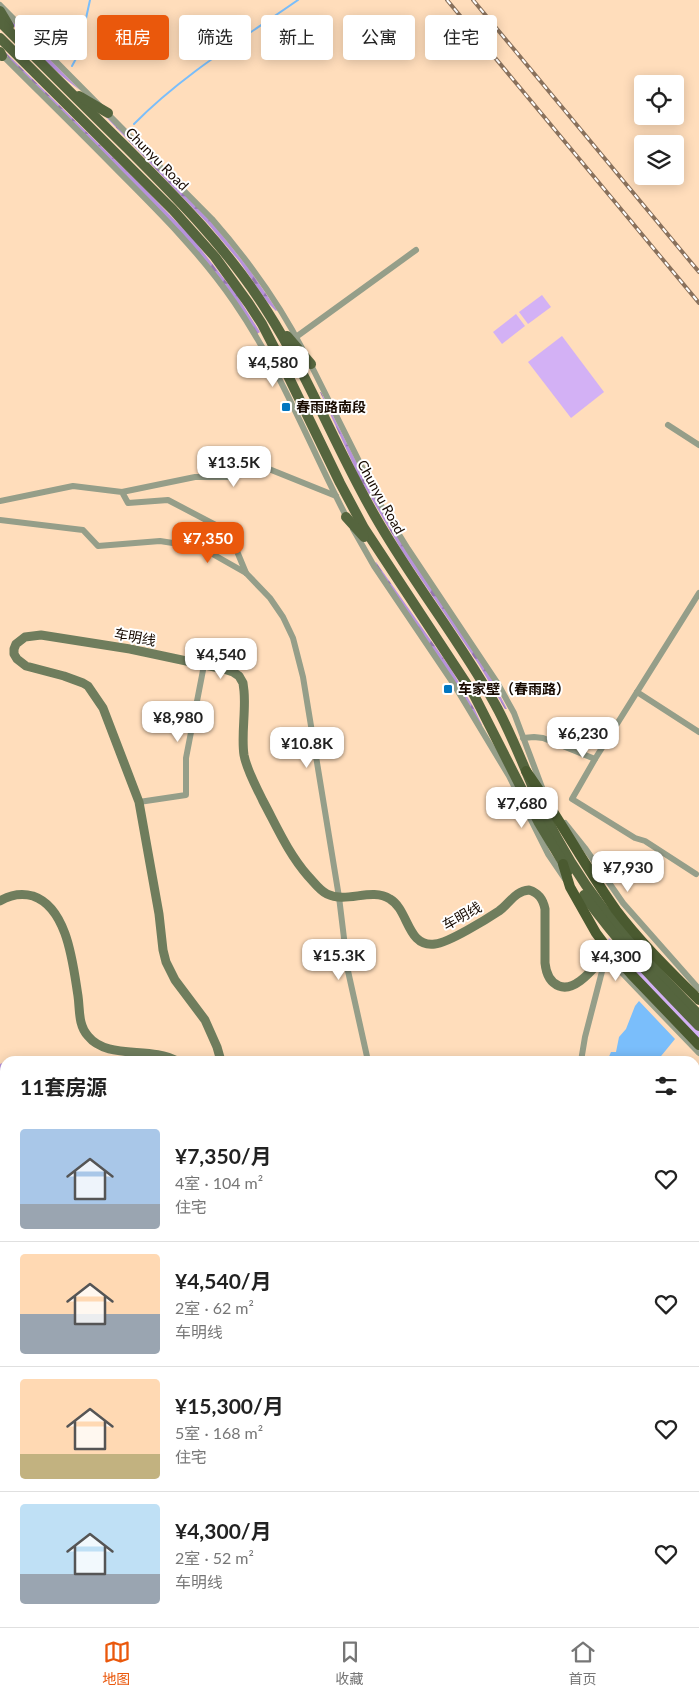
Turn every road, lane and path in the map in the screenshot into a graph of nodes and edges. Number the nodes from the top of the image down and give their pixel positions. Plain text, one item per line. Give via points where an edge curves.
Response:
1 (0, 5) edge
2 (0, 11) edge
3 (0, 22) edge
4 (14, 36) junction
5 (0, 38) edge
6 (1, 54) edge
7 (66, 87) junction
8 (108, 113) junction
9 (416, 250) dead end
10 (268, 312) junction
11 (296, 337) junction
12 (311, 364) junction
13 (668, 425) dead end
14 (699, 445) edge
15 (122, 492) junction
16 (336, 496) junction
17 (0, 502) edge
18 (346, 517) junction
19 (0, 520) edge
20 (384, 560) junction
21 (246, 574) junction
22 (699, 593) edge
23 (204, 665) junction
24 (637, 692) junction
25 (699, 732) edge
26 (494, 734) junction
27 (523, 738) junction
28 (595, 759) junction
29 (526, 771) junction
30 (509, 776) junction
31 (139, 802) junction
32 (549, 804) junction
33 (563, 864) junction
34 (696, 874) dead end
35 (570, 887) junction
36 (339, 897) junction
37 (0, 901) edge
38 (606, 950) junction
39 (698, 985) edge
40 (699, 1000) edge
41 (699, 1015) edge
42 (699, 1026) edge
43 (699, 1045) edge
44 (699, 1053) edge
45 (165, 1056) edge
46 (220, 1056) edge
47 (367, 1056) edge
48 (582, 1056) edge

1 - 8 street
2 - 4 main road
3 - 4 main road, Chunyu Road
4 - 7 main road, Chunyu Road
5 - 20 main road, Chunyu Road via 173,210 229,276 262,324 340,483
6 - 16 street via 162,215 220,282 280,379
7 - 8 main road
7 - 10 main road, Chunyu Road via 190,212 226,254
8 - 11 street via 230,240
9 - 11 street
10 - 12 main road
10 - 29 main road, Chunyu Road via 378,521 473,666 498,709
11 - 12 street
12 - 27 street via 382,506 486,664 514,713
13 - 14 street
15 - 16 street via 194,478 232,477 249,461
15 - 17 street via 72,486
15 - 21 street via 128,503 168,500 229,532
16 - 18 street
18 - 20 main road
18 - 30 street
19 - 21 street via 83,530 98,546 160,542 192,546
20 - 26 main road, Chunyu Road via 458,669
21 - 36 street via 270,598 293,638 303,677
22 - 24 street
23 - 31 street via 186,758 186,795
23 - 31 main road, 车明线 via 41,635 25,637 16,644 14,654 26,666 78,680 88,686 109,720
23 - 36 main road, 车明线 via 239,676 245,700 243,750 250,773 295,861 319,888
24 - 25 street
24 - 28 street
26 - 30 main road
26 - 33 main road, Chunyu Road
27 - 28 street via 543,738
27 - 32 street
28 - 34 street via 572,799
29 - 32 highway
29 - 41 main road, Chunyu Road via 556,836 593,897 630,943
30 - 35 street via 548,854
31 - 46 main road, 车明线 via 166,962 175,980 205,1020
32 - 39 street via 585,848 623,904
32 - 40 highway via 617,911
33 - 35 highway
33 - 42 main road, Chunyu Road via 605,925
35 - 38 highway
36 - 38 main road, 车明线 via 385,896 397,904 417,940 436,944 499,911 517,893 529,890 540,896 545,909 546,971 554,984 562,987 577,984
36 - 47 street via 348,971
37 - 45 main road via 28,895 41,900 56,917 68,942 83,1030 88,1037 111,1050
38 - 43 highway
38 - 44 street
38 - 48 street

